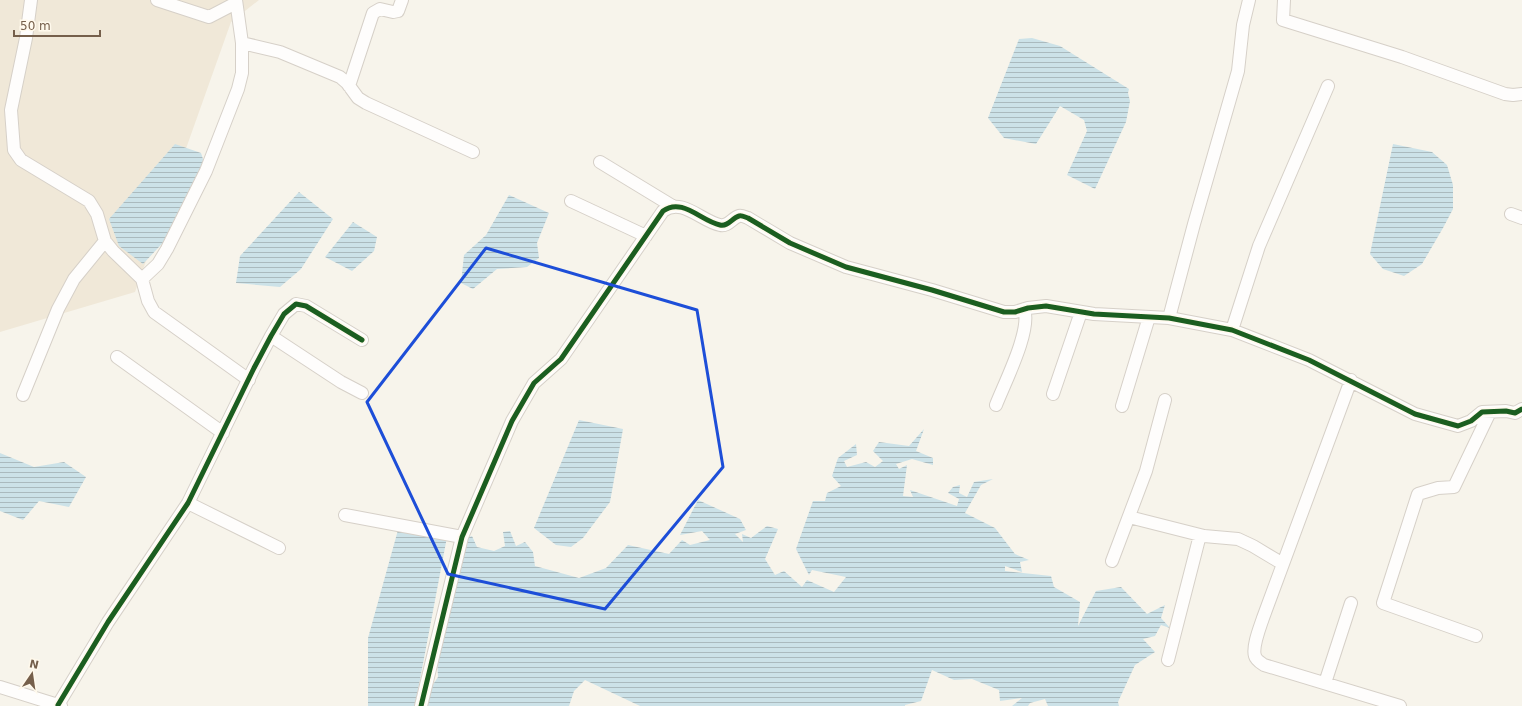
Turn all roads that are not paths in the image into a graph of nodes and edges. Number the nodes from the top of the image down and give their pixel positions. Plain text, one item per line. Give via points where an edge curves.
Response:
1 (31, 0) edge
2 (157, 0) edge
3 (402, 0) edge
4 (1248, 0) edge
5 (1284, 0) edge
6 (236, 1) edge
7 (242, 43) junction
8 (349, 86) junction
9 (1328, 86) dead end
10 (1522, 94) edge
11 (473, 152) dead end
12 (600, 162) dead end
13 (571, 201) dead end
14 (674, 206) junction
15 (646, 236) junction
16 (105, 240) junction
17 (142, 279) junction
18 (1024, 309) junction
19 (1081, 312) junction
20 (1149, 317) junction
21 (1169, 318) junction
22 (1232, 330) junction
23 (271, 336) junction
24 (362, 340) dead end
25 (117, 357) dead end
26 (249, 380) junction
27 (1351, 380) junction
28 (362, 393) dead end
29 (23, 394) dead end
30 (1053, 394) dead end
31 (1165, 400) dead end
32 (996, 405) dead end
33 (1122, 406) dead end
34 (1522, 409) edge
35 (1490, 412) junction
36 (223, 433) junction
37 (188, 503) junction
38 (345, 514) dead end
39 (1129, 517) junction
40 (1200, 535) junction
41 (462, 537) junction
42 (279, 548) dead end
43 (1112, 561) dead end
44 (1283, 564) junction
45 (1352, 603) dead end
46 (1476, 636) dead end
47 (1168, 660) dead end
48 (1325, 683) junction
49 (0, 687) edge
50 (59, 705) edge
51 (421, 706) edge
52 (1400, 706) edge

1 - 16 street via 11,110 14,150 21,160 89,201 97,214
2 - 6 street via 209,17
3 - 8 street via 398,11 380,9 373,13
4 - 21 street via 1236,77
5 - 10 street via 1283,20 1402,57 1505,94
6 - 7 street
7 - 8 street via 284,54 340,77
7 - 17 street via 241,80 217,146 167,249 158,264
8 - 11 street via 358,98 366,103
9 - 22 street via 1259,246
12 - 14 street
13 - 15 street
14 - 15 street via 663,211
14 - 18 street via 685,208 720,225 727,224 738,216 748,218 790,243 846,267 1004,312
15 - 41 street via 561,359 534,383 512,421
16 - 17 street
16 - 29 street via 74,279 58,309
17 - 26 street via 154,312
18 - 19 street via 1046,306
18 - 32 street via 1026,318 1022,339
19 - 20 street
19 - 30 street
20 - 21 street
20 - 33 street
21 - 22 street
22 - 27 street via 1309,360
23 - 24 street via 284,314 296,304 306,306
23 - 26 street
23 - 28 street
25 - 36 street
26 - 36 street
27 - 35 street via 1415,414 1458,426 1471,421 1482,412
27 - 44 street
31 - 39 street via 1146,471
34 - 35 street via 1515,413
35 - 46 street via 1454,487 1438,488 1418,494 1383,603
36 - 37 street
37 - 42 street
37 - 50 street via 108,622
38 - 41 street
39 - 40 street
39 - 43 street
40 - 44 street via 1238,539
40 - 47 street
41 - 51 street
44 - 48 street via 1263,618 1255,656 1264,665
45 - 48 street
48 - 52 street
49 - 50 street

